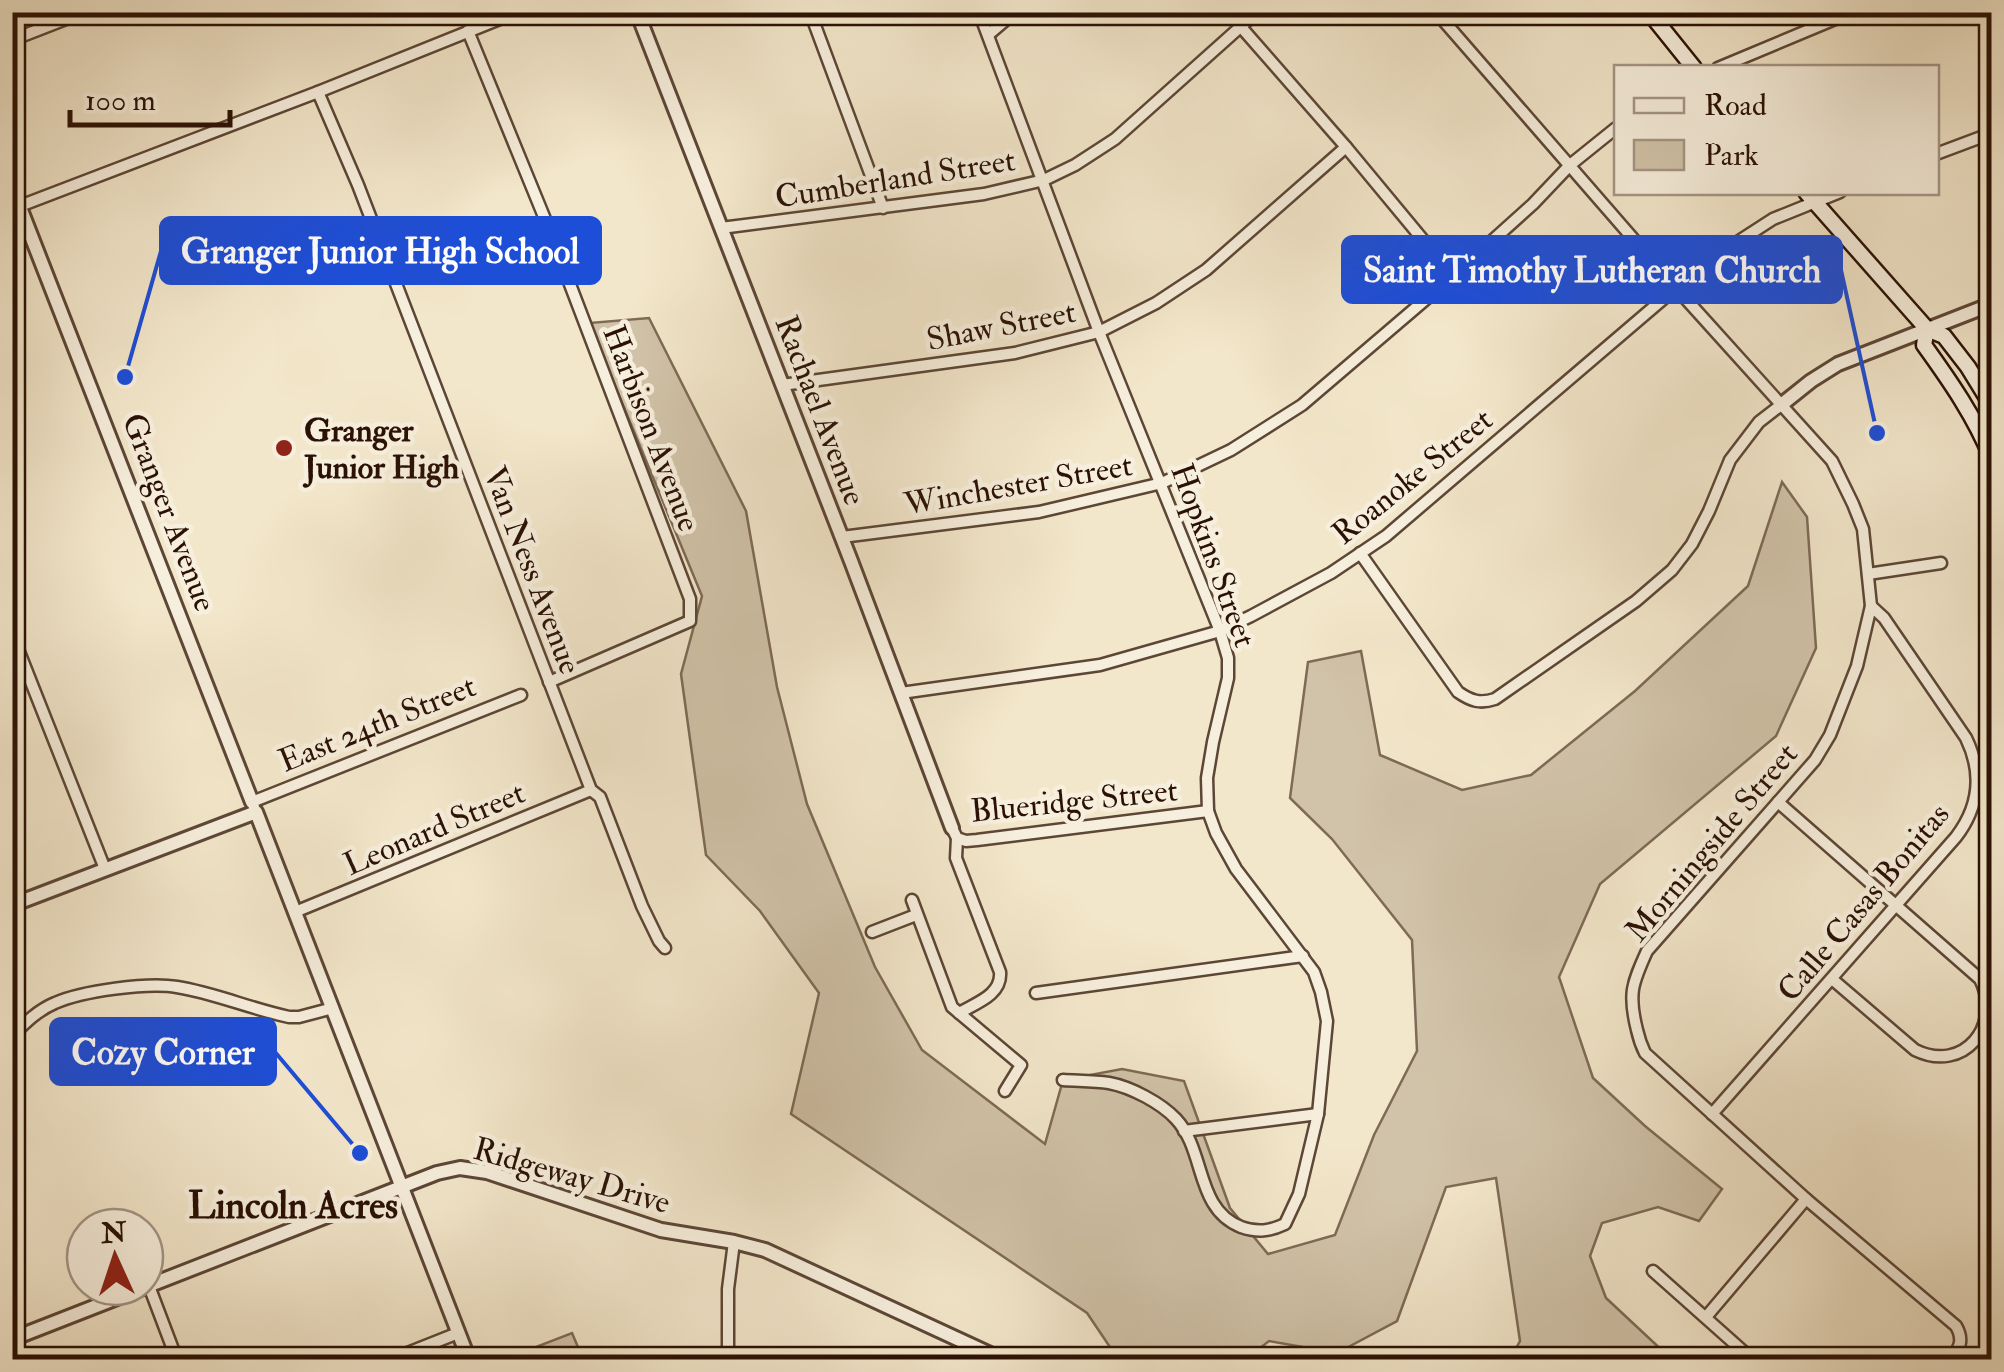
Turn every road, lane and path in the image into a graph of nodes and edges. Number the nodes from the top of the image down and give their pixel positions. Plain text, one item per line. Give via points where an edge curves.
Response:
1 (84, 12) edge
2 (517, 12) edge
3 (637, 12) edge
4 (810, 12) edge
5 (980, 12) edge
6 (1015, 12) edge
7 (1257, 12) edge
8 (1436, 12) edge
9 (1649, 12) edge
10 (1852, 12) edge
11 (1241, 27) junction
12 (468, 31) junction
13 (988, 35) junction
14 (12, 40) edge
15 (1692, 65) edge
16 (1725, 65) edge
17 (318, 92) junction
18 (1614, 130) edge
19 (1992, 133) edge
20 (1346, 146) junction
21 (1939, 153) edge
22 (1570, 166) junction
23 (1044, 180) junction
24 (12, 187) edge
25 (1810, 198) edge
26 (16, 208) edge
27 (883, 208) junction
28 (721, 228) junction
29 (1454, 276) junction
30 (1676, 288) junction
31 (1992, 304) edge
32 (1928, 329) junction
33 (1099, 332) junction
34 (782, 385) junction
35 (1781, 405) junction
36 (1992, 406) edge
37 (1992, 459) edge
38 (1162, 484) junction
39 (842, 537) junction
40 (1360, 553) junction
41 (1941, 563) dead end
42 (1868, 574) junction
43 (1871, 606) junction
44 (1220, 630) junction
45 (12, 634) edge
46 (549, 682) junction
47 (901, 693) junction
48 (522, 695) dead end
49 (591, 790) junction
50 (1778, 802) junction
51 (254, 807) junction
52 (1208, 811) junction
53 (955, 833) junction
54 (105, 869) junction
55 (912, 900) dead end
56 (12, 905) edge
57 (1896, 906) junction
58 (295, 912) junction
59 (916, 914) junction
60 (872, 932) dead end
61 (666, 948) dead end
62 (1302, 956) junction
63 (1832, 979) junction
64 (1036, 993) dead end
65 (333, 1008) junction
66 (959, 1014) junction
67 (12, 1036) edge
68 (1062, 1080) dead end
69 (1005, 1090) dead end
70 (1318, 1114) junction
71 (1712, 1114) junction
72 (1184, 1131) junction
73 (403, 1186) junction
74 (1806, 1199) junction
75 (734, 1242) junction
76 (1653, 1271) dead end
77 (165, 1279) edge
78 (93, 1307) edge
79 (156, 1307) edge
80 (1706, 1316) junction
81 (458, 1333) junction
82 (12, 1338) edge
83 (1741, 1349) junction
84 (176, 1360) edge
85 (390, 1360) edge
86 (469, 1360) edge
87 (728, 1360) edge
88 (1003, 1360) edge
89 (1731, 1360) edge
90 (1752, 1360) edge
91 (1950, 1360) edge

1 - 14 street
2 - 12 street
3 - 28 street, Rachael Avenue
4 - 27 street
5 - 13 street, Hopkins Street
6 - 13 street
7 - 11 street, Cumberland Street
8 - 22 street, Morningside Street
9 - 15 main road
10 - 16 street
11 - 20 street
11 - 23 street, Cumberland Street via 1114,139
12 - 17 street
12 - 46 street, Harbison Avenue via 690,599 690,621
13 - 23 street, Hopkins Street
17 - 26 street
17 - 46 street, Van Ness Avenue
18 - 22 street, Winchester Street
19 - 21 street
20 - 29 street
20 - 33 street, Shaw Street via 1206,270
22 - 29 street, Winchester Street
22 - 30 street, Morningside Street
23 - 27 street, Cumberland Street
23 - 33 street, Hopkins Street
24 - 26 street, Granger Avenue
25 - 30 street, Roanoke Street
25 - 32 main road
26 - 51 street, Granger Avenue
27 - 28 street, Cumberland Street
28 - 34 street, Rachael Avenue
29 - 38 street, Winchester Street via 1302,406
30 - 35 street, Morningside Street
30 - 40 street, Roanoke Street
31 - 32 street
32 - 35 street via 1838,364
32 - 36 main road via 1944,336
32 - 37 main road via 1924,346
33 - 34 street, Shaw Street via 1015,353
33 - 38 street, Hopkins Street
34 - 39 street, Rachael Avenue
35 - 40 street via 1730,460 1709,512 1672,570 1495,699 1471,700 1458,692
35 - 42 street, Morningside Street via 1832,461 1862,529
38 - 39 street, Winchester Street via 1039,512
38 - 44 street, Hopkins Street
39 - 47 street, Rachael Avenue
40 - 44 street, Roanoke Street
41 - 42 street
42 - 43 street, Morningside Street
43 - 50 street, Morningside Street via 1830,735
43 - 57 street, Calle Casas Bonitas via 1966,738 1977,778 1963,828
44 - 47 street, Roanoke Street via 1100,665
44 - 52 street, Hopkins Street via 1228,678 1207,778
45 - 54 street
46 - 49 street, Van Ness Avenue
47 - 53 street, Rachael Avenue
48 - 51 street, East 24th Street
49 - 58 street, Leonard Street
49 - 61 street, Van Ness Avenue via 600,797 642,906
50 - 57 street
50 - 71 street, Morningside Street via 1647,951 1634,980 1630,1005 1640,1045
51 - 54 street, East 24th Street
51 - 58 street, Granger Avenue
52 - 53 street, Blueridge Street via 966,841
52 - 62 street, Hopkins Street via 1236,869
53 - 66 street via 956,858 1001,983
54 - 56 street, East 24th Street
55 - 59 street
57 - 63 street, Calle Casas Bonitas
57 - 63 street via 1980,979 1988,1008 1976,1038 1954,1055 1922,1054
58 - 65 street, Granger Avenue
59 - 60 street
59 - 66 street
62 - 64 street
62 - 70 street, Hopkins Street via 1318,982 1326,1021
63 - 71 street, Calle Casas Bonitas
65 - 67 street via 290,1017 188,989 148,986 56,1002
65 - 73 street, Granger Avenue
66 - 69 street via 1022,1065
68 - 72 street, Hopkins Street via 1112,1084 1140,1095
70 - 72 street
70 - 72 street, Hopkins Street via 1299,1194 1285,1224 1268,1232 1240,1226 1219,1212
71 - 74 street, Morningside Street
73 - 75 street, Ridgeway Drive via 436,1173 474,1170 661,1230
73 - 77 street, Ridgeway Drive
73 - 81 street, Granger Avenue
74 - 80 street
74 - 91 street, Morningside Street via 1956,1326 1960,1342
75 - 87 street
75 - 88 street, Ridgeway Drive via 784,1258
76 - 80 street
78 - 82 street, Ridgeway Drive
79 - 84 street
80 - 83 street
81 - 85 street
81 - 86 street, Granger Avenue
83 - 89 street
83 - 90 street

